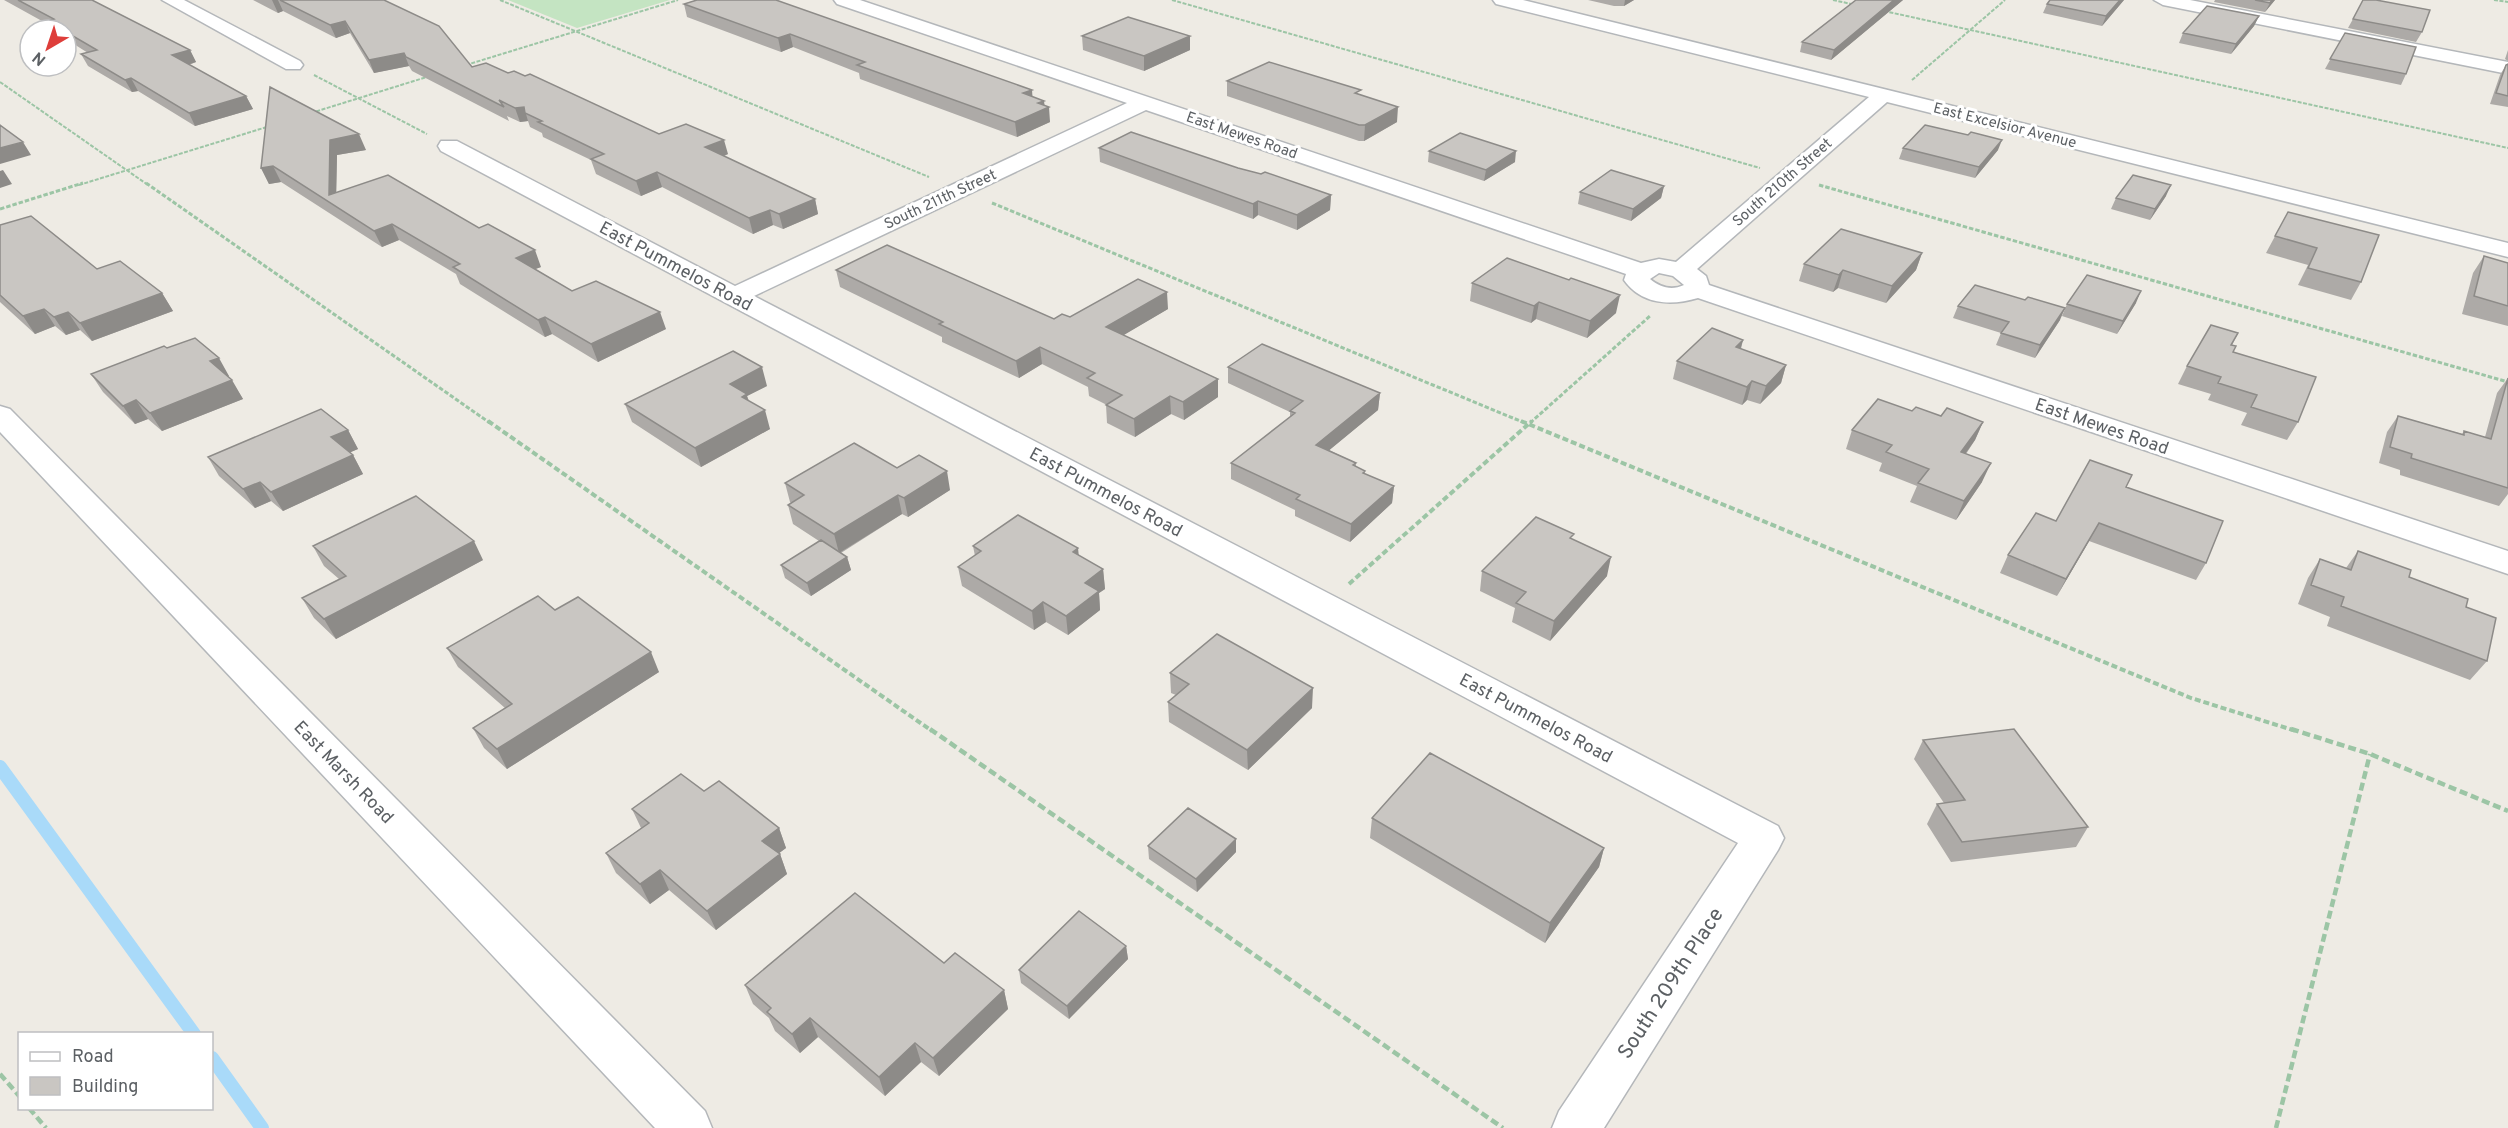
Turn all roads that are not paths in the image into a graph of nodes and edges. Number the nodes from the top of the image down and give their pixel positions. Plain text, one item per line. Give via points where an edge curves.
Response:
1 (171, 0) edge
2 (843, 0) edge
3 (1502, 0) edge
4 (2163, 0) edge
5 (293, 65) road end
6 (2508, 68) edge
7 (1883, 95) junction
8 (1146, 102) junction
9 (448, 146) road end
10 (2508, 250) edge
11 (1688, 279) junction
12 (733, 296) junction
13 (0, 415) edge
14 (2508, 563) edge
15 (1764, 838) joint
16 (688, 1128) edge
17 (1576, 1128) edge

1 - 5 street
2 - 8 street, East Mewes Road
3 - 7 street, East Excelsior Avenue
4 - 6 street
7 - 10 street, East Excelsior Avenue
7 - 11 street, South 210th Street via 1788,176
8 - 11 street, East Mewes Road via 1641,271 1659,266
8 - 12 street, South 211th Street
9 - 12 street, East Pummelos Road
11 - 14 street, East Mewes Road
12 - 15 street, East Pummelos Road
13 - 16 street, East Marsh Road
15 - 17 street, South 209th Place

